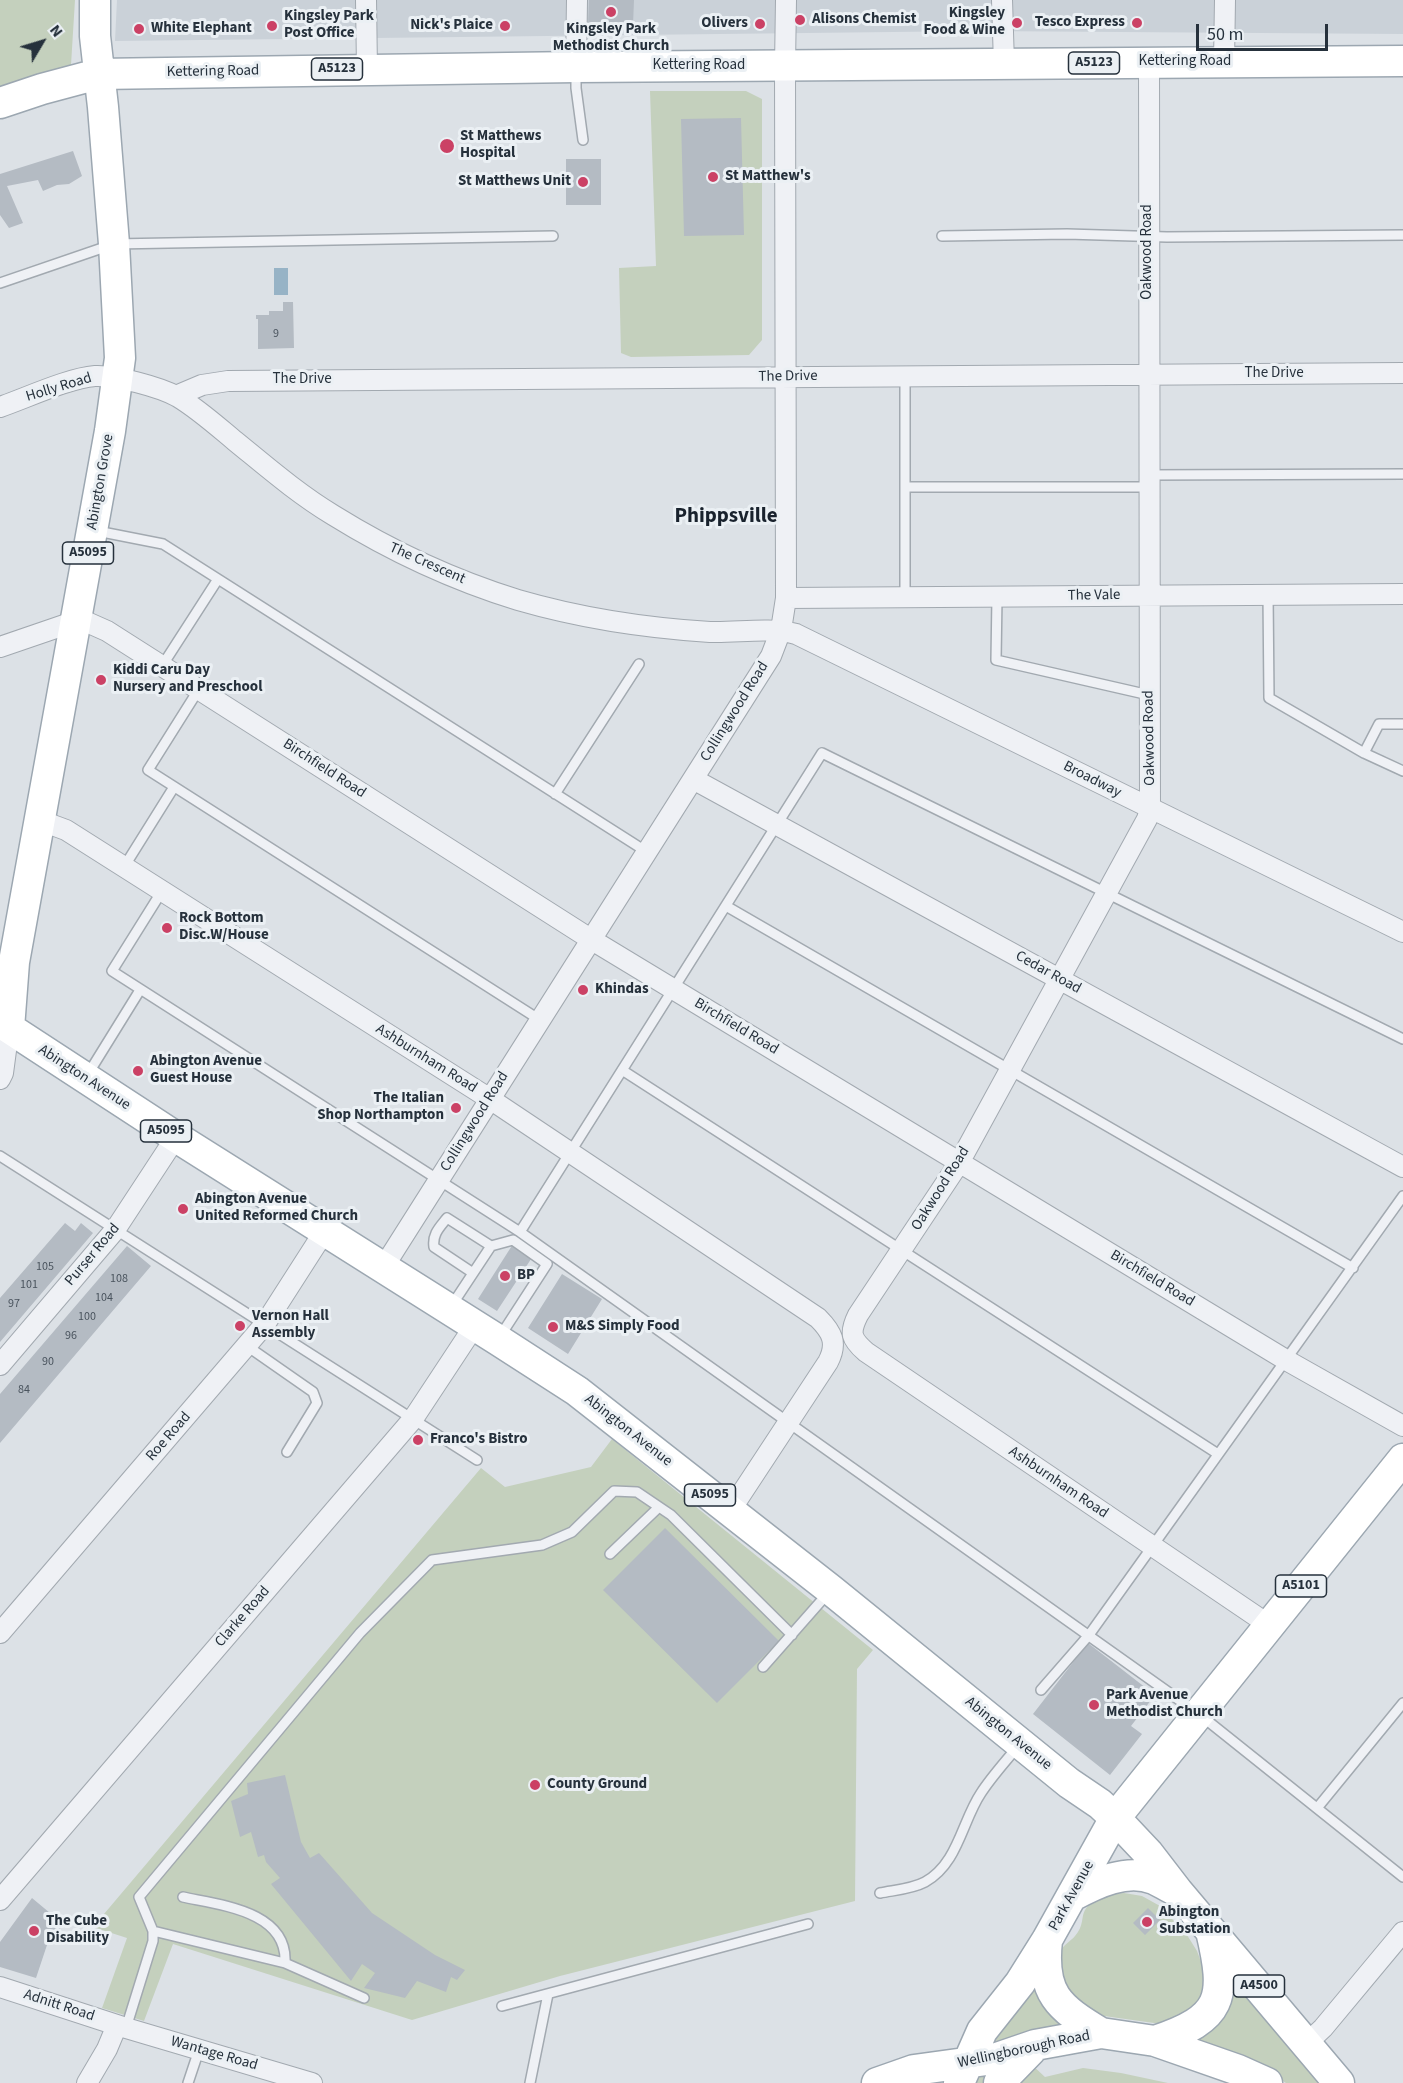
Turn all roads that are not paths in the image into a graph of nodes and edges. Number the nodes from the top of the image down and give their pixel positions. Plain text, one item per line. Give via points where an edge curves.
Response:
1 (95, 0) edge
2 (366, 0) edge
3 (577, 0) edge
4 (786, 0) edge
5 (1002, 0) edge
6 (1225, 0) edge
7 (1403, 61) edge
8 (1149, 62) junction
9 (1224, 62) junction
10 (1004, 64) junction
11 (785, 66) junction
12 (576, 67) junction
13 (367, 69) junction
14 (98, 74) junction
15 (0, 104) edge
16 (583, 140) dead end
17 (1403, 235) edge
18 (554, 236) dead end
19 (942, 236) dead end
20 (1148, 236) junction
21 (114, 244) junction
22 (0, 284) edge
23 (1403, 373) edge
24 (1149, 375) junction
25 (905, 376) junction
26 (118, 378) junction
27 (786, 378) junction
28 (176, 396) junction
29 (0, 407) edge
30 (1403, 474) edge
31 (1148, 481) junction
32 (905, 487) junction
33 (92, 530) junction
34 (218, 579) junction
35 (1268, 594) junction
36 (1403, 594) edge
37 (1149, 595) junction
38 (905, 597) junction
39 (997, 597) junction
40 (786, 598) junction
41 (76, 621) junction
42 (781, 630) junction
43 (0, 647) edge
44 (639, 664) dead end
45 (162, 666) junction
46 (199, 689) junction
47 (1149, 695) junction
48 (1403, 724) edge
49 (1364, 753) junction
50 (1403, 771) edge
51 (693, 779) junction
52 (174, 787) junction
53 (555, 794) junction
54 (1150, 809) junction
55 (39, 820) junction
56 (777, 826) junction
57 (647, 852) junction
58 (124, 867) junction
59 (162, 891) junction
60 (1106, 893) junction
61 (726, 906) junction
62 (1403, 932) edge
63 (592, 940) junction
64 (1059, 979) junction
65 (673, 988) junction
66 (140, 990) junction
67 (540, 1020) junction
68 (9, 1028) junction
69 (1403, 1039) edge
70 (622, 1070) junction
71 (1010, 1070) junction
72 (0, 1078) edge
73 (86, 1079) junction
74 (490, 1099) junction
75 (176, 1137) junction
76 (570, 1152) junction
77 (0, 1156) edge
78 (959, 1163) junction
79 (1403, 1167) edge
80 (439, 1179) junction
81 (1403, 1196) edge
82 (115, 1230) junction
83 (324, 1232) junction
84 (520, 1232) junction
85 (491, 1246) junction
86 (902, 1251) junction
87 (383, 1268) junction
88 (1353, 1268) junction
89 (474, 1273) junction
90 (265, 1324) junction
91 (474, 1324) junction
92 (852, 1335) joint
93 (247, 1346) junction
94 (1286, 1360) junction
95 (0, 1365) edge
96 (413, 1419) junction
97 (789, 1422) junction
98 (1403, 1426) edge
99 (287, 1452) dead end
100 (1218, 1454) junction
101 (1403, 1459) edge
102 (477, 1460) dead end
103 (659, 1507) junction
104 (730, 1511) junction
105 (1152, 1546) junction
106 (610, 1554) dead end
107 (831, 1590) junction
108 (1269, 1625) junction
109 (0, 1634) edge
110 (792, 1635) junction
111 (1089, 1635) junction
112 (763, 1667) dead end
113 (1041, 1690) dead end
114 (1403, 1703) edge
115 (1199, 1714) junction
116 (1020, 1743) junction
117 (1150, 1772) junction
118 (1073, 1787) junction
119 (1318, 1807) junction
120 (1115, 1818) junction
121 (1096, 1852) junction
122 (1148, 1853) junction
123 (1403, 1877) edge
124 (1178, 1892) junction
125 (880, 1893) dead end
126 (1072, 1896) junction
127 (183, 1897) dead end
128 (0, 1900) edge
129 (808, 1924) dead end
130 (1211, 1929) junction
131 (153, 1931) junction
132 (1403, 1932) edge
133 (1047, 1940) junction
134 (285, 1963) junction
135 (0, 1987) edge
136 (548, 1994) junction
137 (363, 1998) dead end
138 (502, 2006) dead end
139 (990, 2019) junction
140 (122, 2027) junction
141 (1101, 2033) junction
142 (1155, 2041) junction
143 (1307, 2043) junction
144 (1035, 2045) junction
145 (199, 2050) junction
146 (914, 2070) junction
147 (963, 2074) edge
148 (87, 2083) edge
149 (188, 2083) edge
150 (312, 2083) edge
151 (530, 2083) edge
152 (877, 2083) edge
153 (999, 2083) edge
154 (1267, 2083) edge
155 (1339, 2083) edge

1 - 14 main road, A5095
2 - 13 street
3 - 12 street
4 - 11 street, Collingwood Road
5 - 10 street
6 - 9 street
7 - 9 main road, Kettering Road / A5123
8 - 9 main road, Kettering Road / A5123
8 - 10 main road, Kettering Road / A5123
8 - 20 street, Oakwood Road
10 - 11 main road, Kettering Road / A5123
11 - 12 main road, Kettering Road / A5123
11 - 27 street, Collingwood Road
12 - 13 main road, Kettering Road / A5123
12 - 16 lane
13 - 14 main road, Kettering Road / A5123
14 - 15 main road, Kettering Road / A5123
14 - 21 main road, Abington Grove / A5095
17 - 20 lane
18 - 21 lane
19 - 20 lane
20 - 24 street, Oakwood Road
21 - 22 lane
21 - 26 main road, Abington Grove / A5095
23 - 24 street, The Drive
24 - 25 street, The Drive
24 - 31 street, Oakwood Road
25 - 27 street, The Drive
25 - 32 lane
26 - 28 street, The Crescent
26 - 29 street, Holly Road via 95,376 74,381
26 - 33 main road, Abington Grove / A5095
27 - 28 street, The Drive via 228,381 202,385
27 - 40 street, Collingwood Road
28 - 42 street, The Crescent via 331,514 381,543 481,588 582,615 646,626 711,632
30 - 31 lane
31 - 32 lane
31 - 37 street, Oakwood Road
32 - 38 lane
33 - 34 lane via 163,544
33 - 41 main road, Abington Grove / A5095
34 - 45 lane
34 - 53 lane
35 - 36 street, The Vale
35 - 37 street, The Vale
35 - 49 lane via 1269,699
37 - 39 street, The Vale
37 - 47 street, Oakwood Road
38 - 39 street, The Vale
38 - 40 street, The Vale
39 - 47 lane via 996,660
40 - 42 street, Collingwood Road
41 - 43 street
41 - 45 street, Birchfield Road via 108,631
41 - 55 main road, Abington Grove / A5095
42 - 51 street, Collingwood Road via 771,656
42 - 54 street, Broadway
44 - 53 lane
45 - 46 street, Birchfield Road
46 - 52 lane via 148,770
46 - 63 street, Birchfield Road
47 - 54 street, Oakwood Road
48 - 49 lane via 1379,724
49 - 50 lane
51 - 56 street, Cedar Road
51 - 57 street, Collingwood Road
52 - 58 lane
52 - 67 lane
53 - 57 lane
54 - 60 street, Oakwood Road
54 - 62 street, Broadway
55 - 58 street, Ashburnham Road via 66,830
55 - 68 main road, Abington Grove / A5095 via 14,962
56 - 60 lane via 822,753
56 - 61 lane
56 - 64 street, Cedar Road
57 - 63 street, Collingwood Road
58 - 59 street, Ashburnham Road
59 - 66 lane via 112,971
59 - 74 street, Ashburnham Road
60 - 64 street, Oakwood Road
60 - 69 lane
61 - 65 lane
61 - 71 lane
63 - 65 street, Birchfield Road
63 - 67 street, Collingwood Road
64 - 71 street, Oakwood Road
64 - 79 street, Cedar Road
65 - 70 lane
65 - 78 street, Birchfield Road
66 - 73 lane
66 - 80 lane
67 - 74 street, Collingwood Road
68 - 72 street
68 - 73 main road, Abington Avenue / A5095
70 - 76 lane
70 - 86 lane
71 - 78 street, Oakwood Road
71 - 88 lane
73 - 75 main road, Abington Avenue / A5095
74 - 76 street, Ashburnham Road
74 - 80 street, Collingwood Road
75 - 82 street, Purser Road
75 - 83 main road, Abington Avenue / A5095
76 - 84 lane
76 - 97 street, Ashburnham Road via 818,1318 832,1335 833,1354
77 - 82 lane
78 - 86 street, Oakwood Road
78 - 94 street, Birchfield Road
80 - 84 lane
80 - 87 street, Collingwood Road
81 - 88 lane
82 - 90 lane
82 - 95 street, Purser Road
83 - 87 main road, Abington Avenue / A5095
83 - 90 street, Roe Road
84 - 97 lane
85 - 89 lane
85 - 89 lane via 447,1218 435,1234 434,1247
85 - 91 lane via 513,1240 548,1264
86 - 92 street, Oakwood Road via 858,1315
86 - 100 lane
87 - 91 main road, Abington Avenue / A5095
88 - 94 lane
89 - 91 lane
90 - 93 street, Roe Road
90 - 96 lane
91 - 96 street, Clarke Road
91 - 104 main road, Abington Avenue / A5095 via 577,1391
92 - 105 street, Ashburnham Road via 866,1352
93 - 99 lane via 316,1397 317,1403
93 - 109 street, Roe Road
94 - 98 street, Birchfield Road
94 - 100 lane
96 - 102 lane
96 - 128 street, Clarke Road
97 - 104 street
97 - 111 lane
100 - 105 lane
101 - 108 main road, A5101
103 - 106 lane
103 - 110 lane
103 - 131 lane via 637,1492 614,1491 572,1532 542,1545 432,1560 360,1633 139,1897
104 - 107 main road, Abington Avenue / A5095
105 - 108 street, Ashburnham Road
105 - 111 lane
107 - 110 lane
107 - 116 main road, Abington Avenue / A5095
108 - 115 main road, A5101
110 - 112 lane
111 - 113 lane
111 - 115 lane
114 - 119 lane
115 - 117 main road, A5101
115 - 119 lane
116 - 118 main road, Abington Avenue / A5095
116 - 125 lane via 980,1793 955,1850 937,1873 925,1882
117 - 118 main road, A5101 via 1113,1792
117 - 120 main road, Park Avenue / A5101
117 - 122 main road, A5095 via 1137,1816 1138,1831
118 - 120 main road, Abington Avenue / A5095
118 - 121 main road, A5095 via 1089,1810
119 - 123 lane
120 - 121 main road, Park Avenue / A5101
120 - 122 main road, Abington Avenue / A5095
121 - 126 main road, Park Avenue / A5101
122 - 124 main road, Abington Avenue / A5095
124 - 126 main road, A4500 via 1152,1878 1131,1876 1092,1885
124 - 130 main road, Abington Avenue / A4500
126 - 133 main road, Park Avenue
127 - 134 lane via 249,1912 265,1921 286,1952
129 - 136 lane
130 - 142 main road, A4500 via 1218,1966 1218,1996 1199,2022
130 - 143 main road, Abington Avenue / A4500
131 - 134 lane
131 - 140 lane via 153,1941
132 - 143 street
133 - 139 main road, Park Avenue via 1020,1983
133 - 141 main road, Wellingborough Road via 1049,1988 1060,2004
134 - 137 lane
135 - 140 street, Adnitt Road
136 - 138 lane
136 - 151 lane
139 - 146 main road
139 - 147 main road
140 - 145 street, Wantage Road
140 - 148 street
141 - 142 main road, Wellingborough Road
141 - 144 main road, Wellingborough Road
142 - 154 main road, Wellingborough Road
143 - 155 main road, A4500
144 - 147 main road, Wellingborough Road
144 - 153 main road
145 - 149 lane
145 - 150 street, Wantage Road
146 - 147 main road, Wellingborough Road
146 - 152 main road, Wellingborough Road

